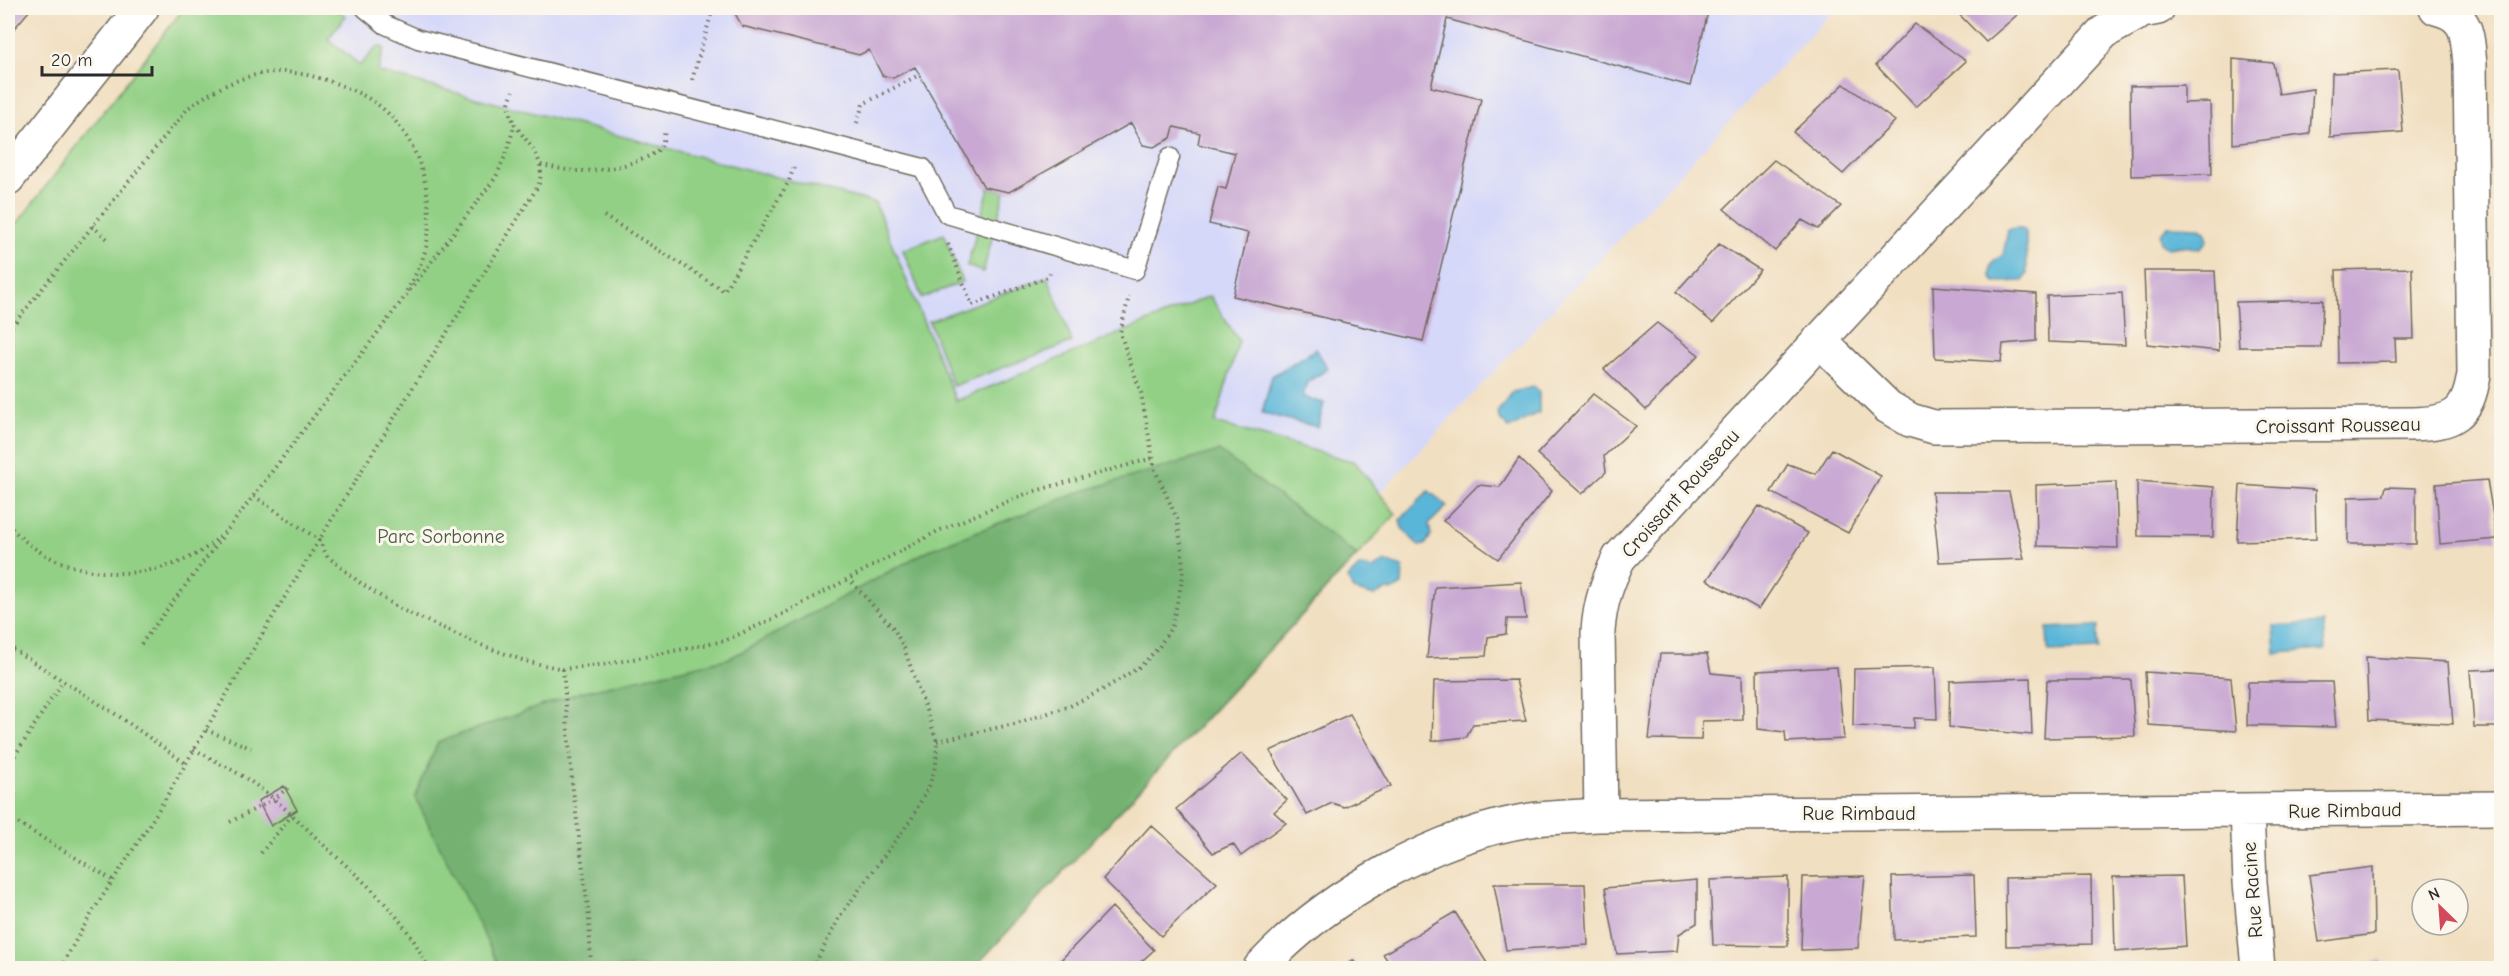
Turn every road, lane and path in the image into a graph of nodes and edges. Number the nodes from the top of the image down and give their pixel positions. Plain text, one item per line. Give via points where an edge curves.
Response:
1 (142, 8) edge
2 (364, 8) edge
3 (712, 8) edge
4 (2158, 8) edge
5 (2436, 8) edge
6 (920, 75) dead end
7 (694, 77) dead end
8 (509, 106) dead end
9 (515, 122) junction
10 (856, 124) dead end
11 (661, 147) dead end
12 (1170, 157) dead end
13 (541, 165) junction
14 (8, 178) edge
15 (789, 181) dead end
16 (947, 214) junction
17 (604, 216) dead end
18 (92, 226) junction
19 (110, 242) dead end
20 (1060, 249) junction
21 (1135, 270) junction
22 (399, 305) junction
23 (8, 331) edge
24 (1819, 340) junction
25 (1153, 458) junction
26 (254, 496) junction
27 (8, 524) edge
28 (229, 528) junction
29 (12, 530) junction
30 (8, 533) edge
31 (319, 540) junction
32 (849, 579) junction
33 (141, 644) dead end
34 (8, 646) edge
35 (563, 669) junction
36 (63, 681) junction
37 (206, 730) junction
38 (937, 741) junction
39 (251, 748) dead end
40 (194, 749) junction
41 (186, 763) junction
42 (8, 766) edge
43 (290, 786) dead end
44 (273, 800) junction
45 (2502, 808) edge
46 (2247, 811) junction
47 (292, 815) junction
48 (1601, 815) junction
49 (8, 817) edge
50 (230, 822) dead end
51 (261, 853) dead end
52 (114, 880) junction
53 (61, 969) edge
54 (428, 969) edge
55 (591, 969) edge
56 (813, 969) edge
57 (1260, 969) edge
58 (2258, 969) edge

1 - 14 street
2 - 16 lane via 386,25 418,39 923,168
3 - 7 path
4 - 24 street, Croissant Rousseau via 2142,11 2104,32
5 - 24 street, Croissant Rousseau via 2448,10 2466,29 2470,64 2474,374 2467,404 2458,415 2443,422 2412,424 1934,427 1910,420 1888,407
6 - 10 path via 863,104
8 - 9 path
9 - 13 path
9 - 22 path via 496,177
11 - 13 path via 631,163 601,170
12 - 21 lane
13 - 31 path via 538,186
15 - 17 path via 724,291
16 - 20 lane
16 - 20 path via 944,234 972,305 1048,277
18 - 19 path
18 - 22 path via 188,108 207,94 252,76 302,73 358,92 379,105 400,127 421,167 429,226 426,249
18 - 23 path
20 - 21 lane
21 - 25 path via 1120,333 1141,393
22 - 26 path
24 - 48 street, Croissant Rousseau via 1619,558 1606,584 1598,631
25 - 32 path via 1028,493 938,531
25 - 38 path via 1177,519 1183,560 1172,626 1158,647 1141,666 1070,706 1014,724
26 - 28 path
26 - 31 path
27 - 29 path
28 - 29 path via 211,545 168,566 115,574 87,571 57,561
28 - 33 path
29 - 30 path
31 - 35 path via 327,556 398,608 481,645
31 - 37 path
32 - 35 path via 724,641
32 - 38 path via 894,628
34 - 36 path
35 - 55 path
36 - 41 path
36 - 42 path
37 - 39 path
37 - 40 path
38 - 56 path via 936,764 929,786 912,818 840,916
40 - 41 path
40 - 44 path via 256,785
41 - 52 path
43 - 44 path
44 - 47 path
44 - 50 path
45 - 46 street, Rue Rimbaud
46 - 48 street, Rue Rimbaud
46 - 58 street, Rue Racine
47 - 51 path
47 - 54 path via 385,903 418,946
48 - 57 street, Rue Rimbaud via 1535,819 1434,849 1364,884 1328,908
49 - 52 path
52 - 53 path

